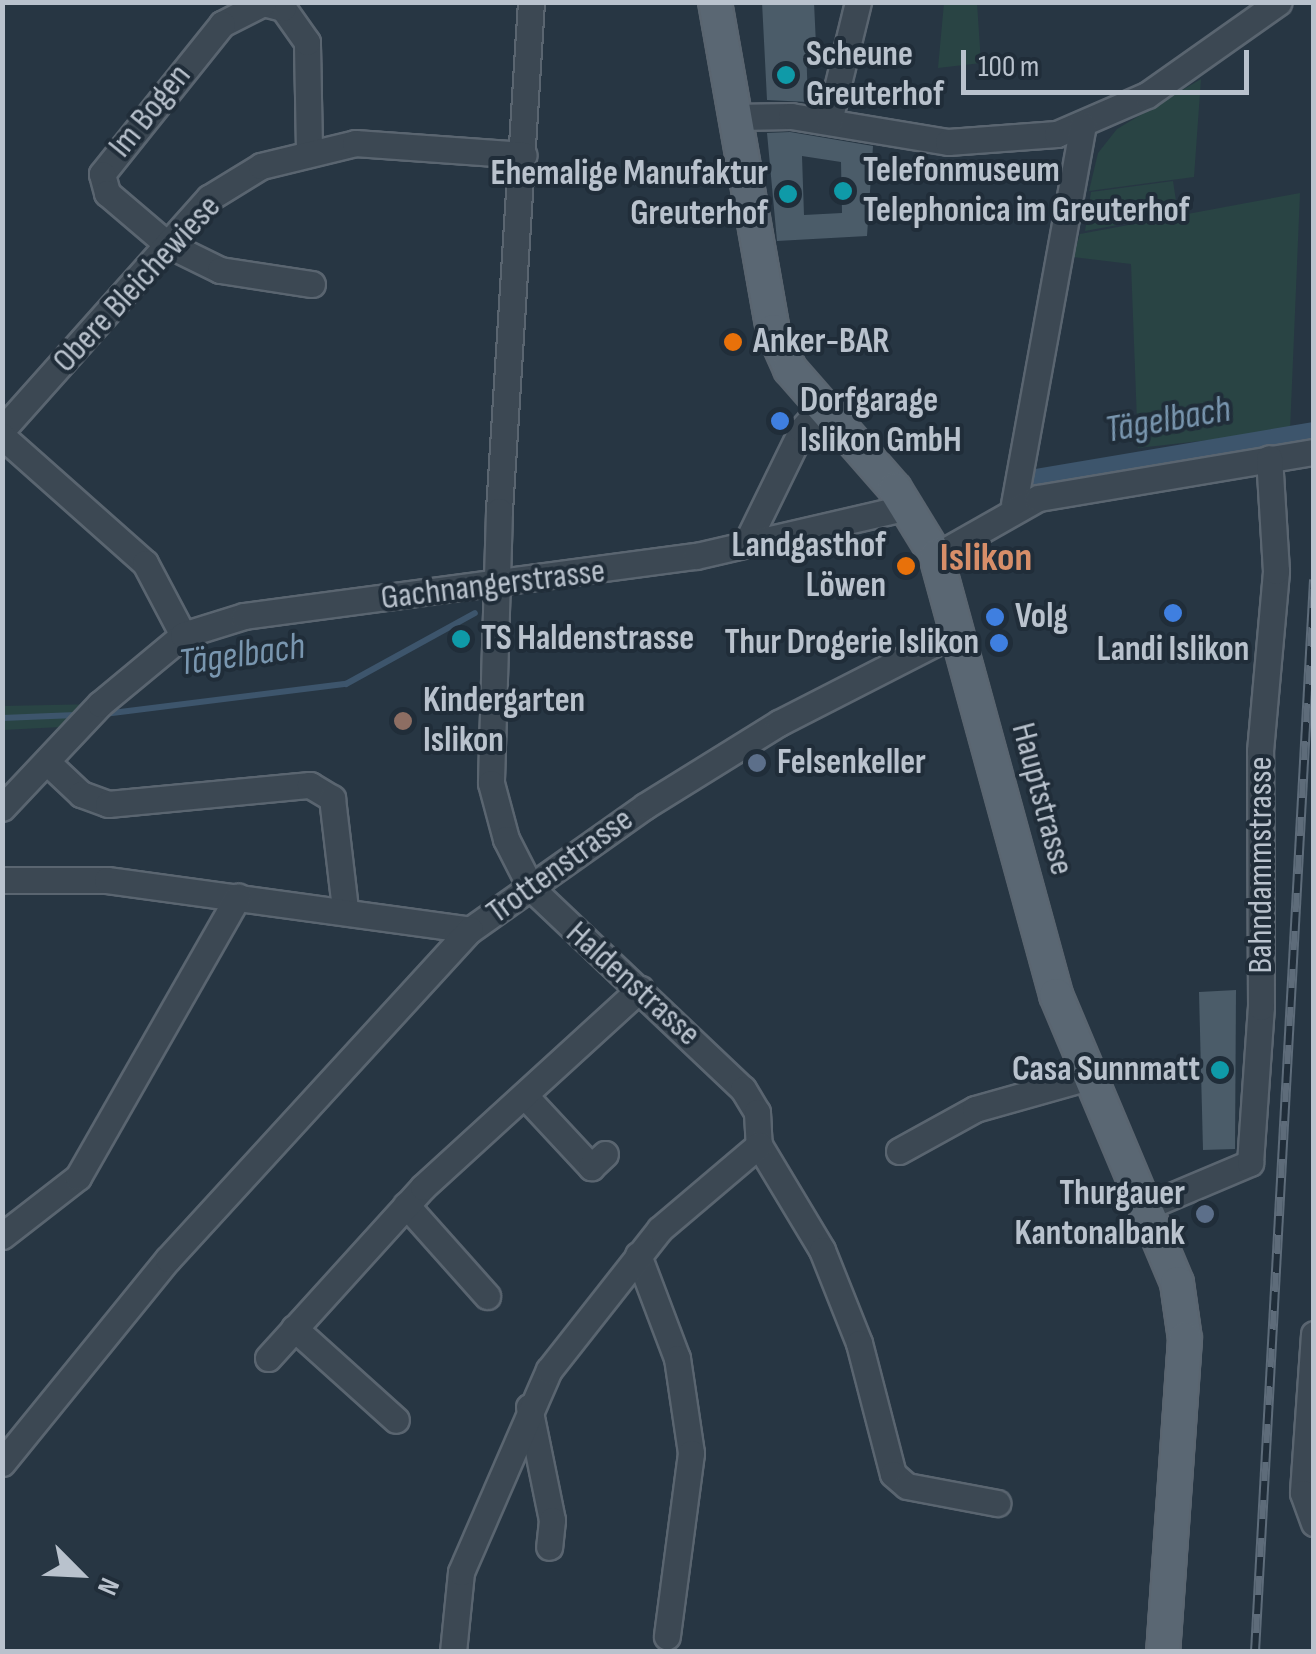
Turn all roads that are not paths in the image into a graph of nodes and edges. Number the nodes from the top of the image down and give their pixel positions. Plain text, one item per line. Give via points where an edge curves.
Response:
1 (532, 2) edge
2 (716, 2) edge
3 (858, 2) edge
4 (1279, 2) edge
5 (734, 117) junction
6 (830, 121) junction
7 (1083, 126) junction
8 (309, 148) junction
9 (524, 155) junction
10 (166, 244) junction
11 (312, 284) dead end
12 (822, 407) junction
13 (2, 433) edge
14 (1314, 452) edge
15 (1269, 458) junction
16 (1014, 504) junction
17 (908, 507) junction
18 (746, 544) junction
19 (936, 556) junction
20 (498, 585) junction
21 (957, 632) junction
22 (183, 635) junction
23 (47, 762) junction
24 (2, 808) edge
25 (2, 880) edge
26 (531, 888) junction
27 (238, 896) junction
28 (345, 908) junction
29 (470, 930) junction
30 (640, 989) junction
31 (1089, 1077) junction
32 (526, 1097) junction
33 (759, 1145) junction
34 (899, 1151) dead end
35 (605, 1154) dead end
36 (406, 1204) junction
37 (1148, 1206) junction
38 (2, 1236) edge
39 (638, 1254) junction
40 (487, 1296) dead end
41 (294, 1328) junction
42 (1314, 1334) edge
43 (268, 1358) dead end
44 (529, 1407) junction
45 (396, 1420) dead end
46 (2, 1463) edge
47 (997, 1503) dead end
48 (1314, 1522) edge
49 (549, 1547) dead end
50 (666, 1636) dead end
51 (454, 1652) edge
52 (1163, 1652) edge

1 - 9 street, Haldenstrasse
2 - 5 main road, Hauptstrasse
3 - 6 street
4 - 7 street via 1146,95
5 - 6 street
5 - 12 main road, Hauptstrasse via 773,331 790,369
6 - 7 street via 968,142
7 - 16 street
8 - 9 street, Obere Bleichewiese via 355,143
8 - 10 street, Obere Bleichewiese via 209,198
8 - 10 street, Im Bogen via 307,42 298,22 273,5 242,8 102,174 107,193
9 - 20 street, Haldenstrasse
10 - 11 street, Im Bogen via 220,270
10 - 13 street, Obere Bleichewiese
12 - 17 main road, Hauptstrasse
12 - 18 street via 802,429
13 - 22 street via 142,561
14 - 15 street
15 - 16 street
15 - 37 street, Bahndammstrasse via 1276,571 1260,751 1261,991 1250,1163
16 - 19 street
17 - 18 street, Gachnangerstrasse
17 - 19 main road, Hauptstrasse
18 - 20 street, Gachnangerstrasse
19 - 21 main road, Hauptstrasse
20 - 22 street, Gachnangerstrasse via 244,616
20 - 26 street, Haldenstrasse via 492,783 506,839
21 - 26 street, Trottenstrasse via 804,708
21 - 31 main road, Hauptstrasse via 1039,942
22 - 23 street, Gachnangerstrasse via 100,704
23 - 24 street, Gachnangerstrasse
23 - 28 street via 81,794 108,804 310,785 332,798
25 - 27 street, Trottenstrasse via 71,878
26 - 29 street, Trottenstrasse
26 - 30 street, Haldenstrasse
27 - 28 street, Trottenstrasse
27 - 38 street via 78,1178
28 - 29 street, Trottenstrasse
29 - 46 street via 168,1259
30 - 32 street
30 - 33 street, Haldenstrasse via 743,1089 757,1112
31 - 34 street via 976,1109
31 - 37 main road, Hauptstrasse
32 - 35 street via 591,1167
32 - 36 street
33 - 39 street
33 - 47 street, Haldenstrasse via 826,1262 859,1343 893,1474 907,1486
36 - 40 street
36 - 41 street
37 - 52 main road, Hauptstrasse via 1177,1282 1185,1338
39 - 44 street
39 - 50 street via 677,1358 691,1454
41 - 43 street
41 - 45 street
42 - 48 street via 1303,1493
44 - 49 street via 552,1520
44 - 51 street via 461,1572

